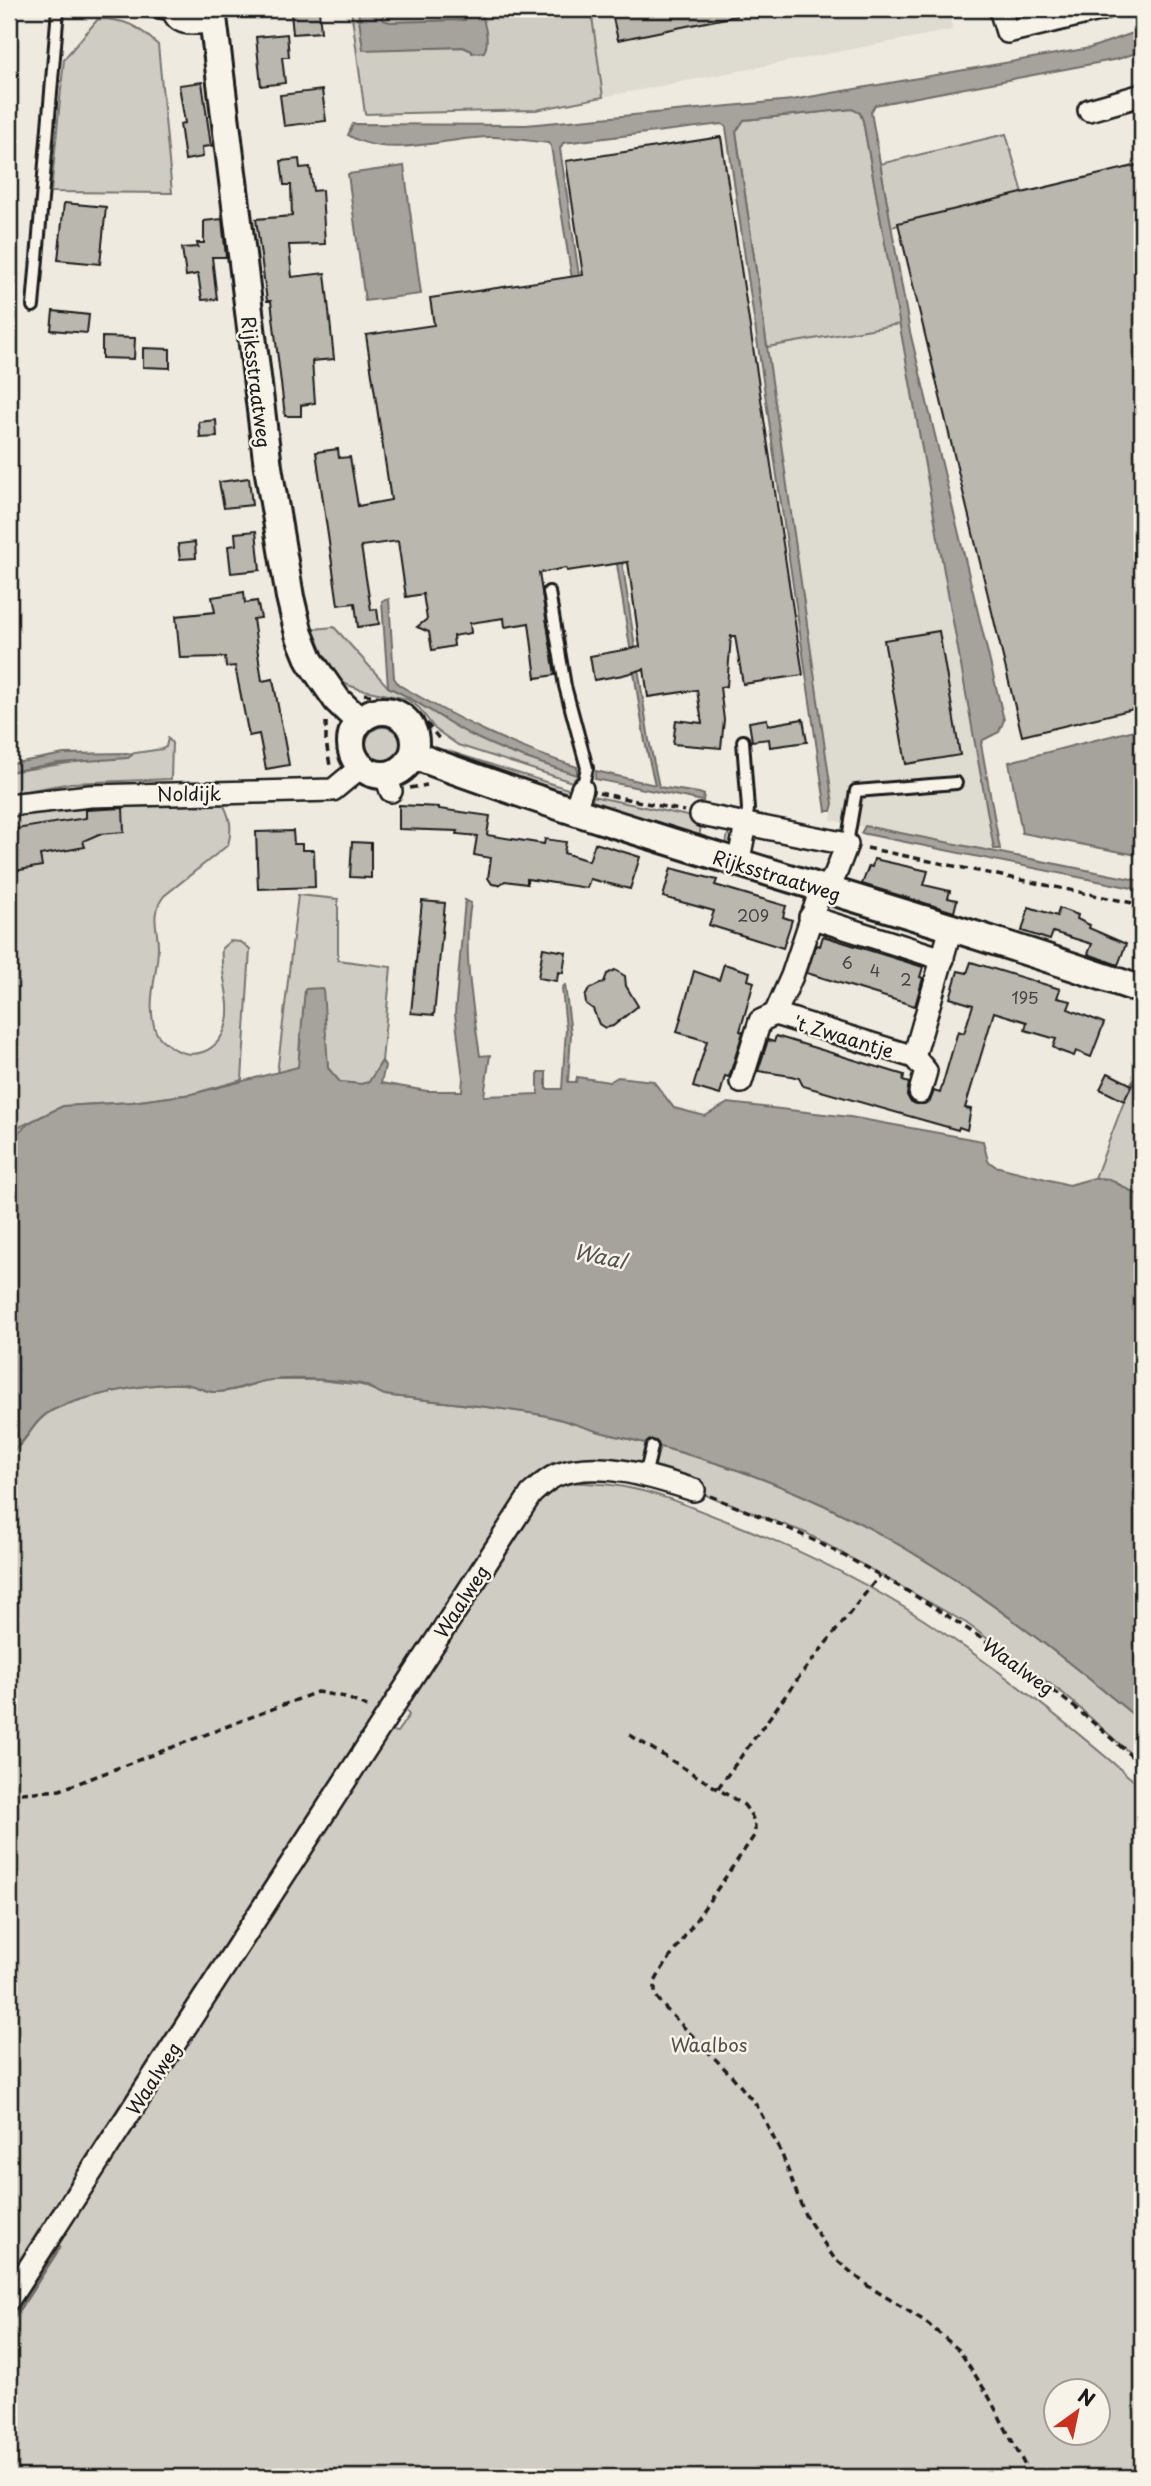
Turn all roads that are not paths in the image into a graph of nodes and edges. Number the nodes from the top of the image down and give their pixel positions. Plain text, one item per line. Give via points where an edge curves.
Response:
1 (58, 9) edge
2 (139, 9) edge
3 (1000, 9) edge
4 (1103, 9) edge
5 (174, 11) edge
6 (213, 15) edge
7 (1142, 95) edge
8 (1089, 110) dead end
9 (33, 306) dead end
10 (549, 592) dead end
11 (359, 721) junction
12 (743, 741) dead end
13 (413, 755) junction
14 (379, 777) junction
15 (956, 783) dead end
16 (578, 800) junction
17 (9, 805) edge
18 (701, 815) dead end
19 (746, 824) junction
20 (847, 844) junction
21 (738, 864) junction
22 (825, 890) junction
23 (810, 917) junction
24 (951, 929) junction
25 (943, 959) junction
26 (1142, 990) edge
27 (775, 1014) junction
28 (914, 1057) junction
29 (741, 1082) dead end
30 (920, 1092) dead end
31 (652, 1447) dead end
32 (645, 1476) junction
33 (694, 1490) road end
34 (9, 2299) edge

1 - 9 lane
2 - 5 lane
3 - 4 street via 1007,32
5 - 6 street, Rijksstraatweg via 187,24
6 - 11 street, Rijksstraatweg via 268,467 290,597 310,661 337,700
7 - 8 street
10 - 16 lane via 565,686 587,768
11 - 13 street via 375,712 400,716 413,730
11 - 14 street via 351,744 354,756
12 - 19 lane
13 - 14 street via 402,769
13 - 16 street, Rijksstraatweg via 453,771
14 - 17 street, Noldijk via 341,784 333,790 90,796
15 - 20 lane via 856,790
16 - 21 street, Rijksstraatweg
18 - 19 street, Rijksstraatweg
19 - 20 street, Rijksstraatweg
19 - 21 street
20 - 22 street, 't Zwaantje
21 - 22 street, Rijksstraatweg
22 - 23 street, 't Zwaantje
22 - 24 street, Rijksstraatweg
23 - 25 street
23 - 27 street, 't Zwaantje
24 - 25 street, 't Zwaantje
24 - 26 street, Rijksstraatweg
25 - 28 street, 't Zwaantje
27 - 28 street, 't Zwaantje
27 - 29 street, 't Zwaantje via 760,1021
28 - 30 street, 't Zwaantje via 926,1071
31 - 32 lane
32 - 33 street, Waalweg
32 - 34 street, Waalweg via 601,1469 574,1471 546,1480 531,1494

